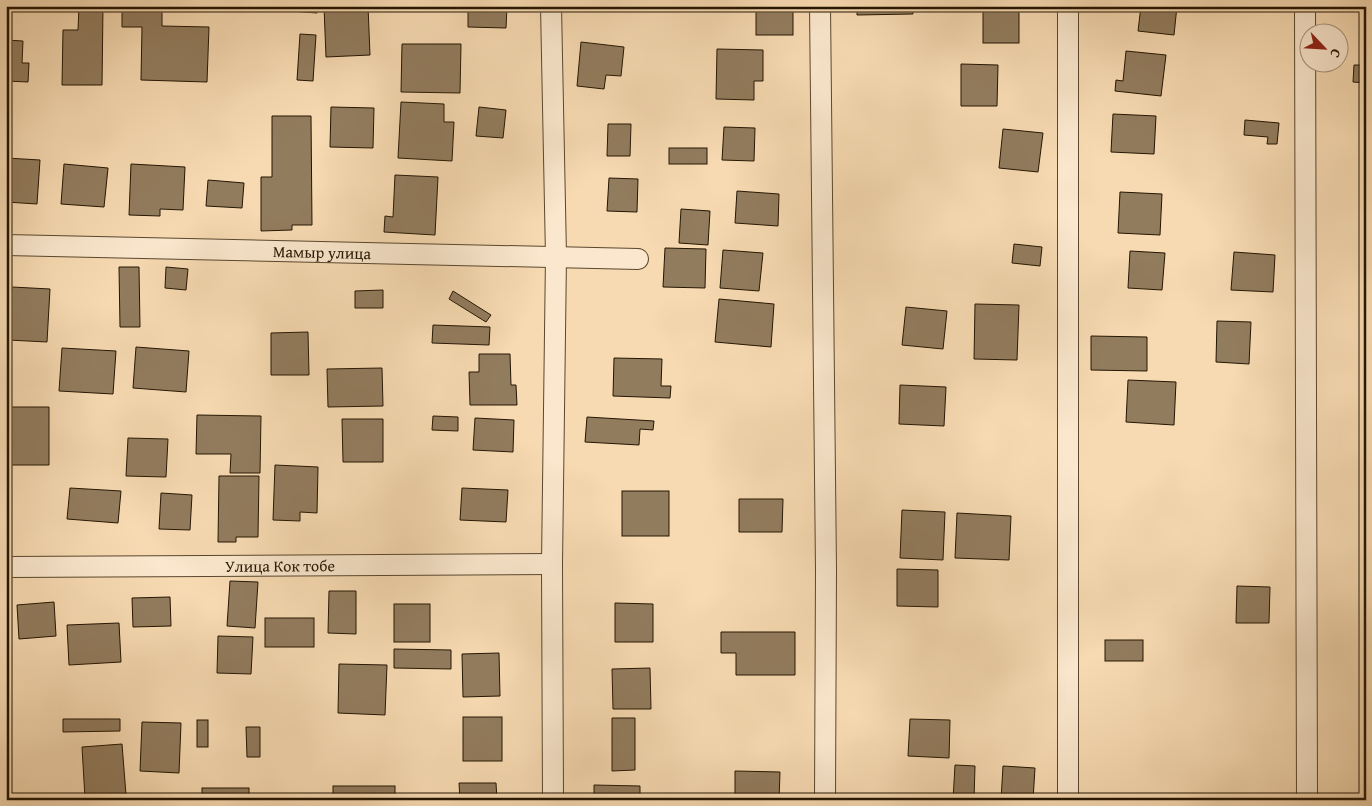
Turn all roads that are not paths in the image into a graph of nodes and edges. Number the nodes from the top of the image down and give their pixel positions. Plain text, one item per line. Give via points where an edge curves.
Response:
1 (551, 6) edge
2 (820, 6) edge
3 (1068, 6) edge
4 (1305, 6) edge
5 (6, 245) edge
6 (556, 256) junction
7 (638, 259) dead end
8 (552, 564) junction
9 (6, 567) edge
10 (553, 800) edge
11 (825, 800) edge
12 (1068, 800) edge
13 (1307, 800) edge

1 - 6 street
2 - 11 street
3 - 12 street
4 - 13 street
5 - 6 street, Мамыр улица
6 - 7 street, Мамыр улица
6 - 8 street
8 - 9 street, Улица Кок тобе
8 - 10 street

